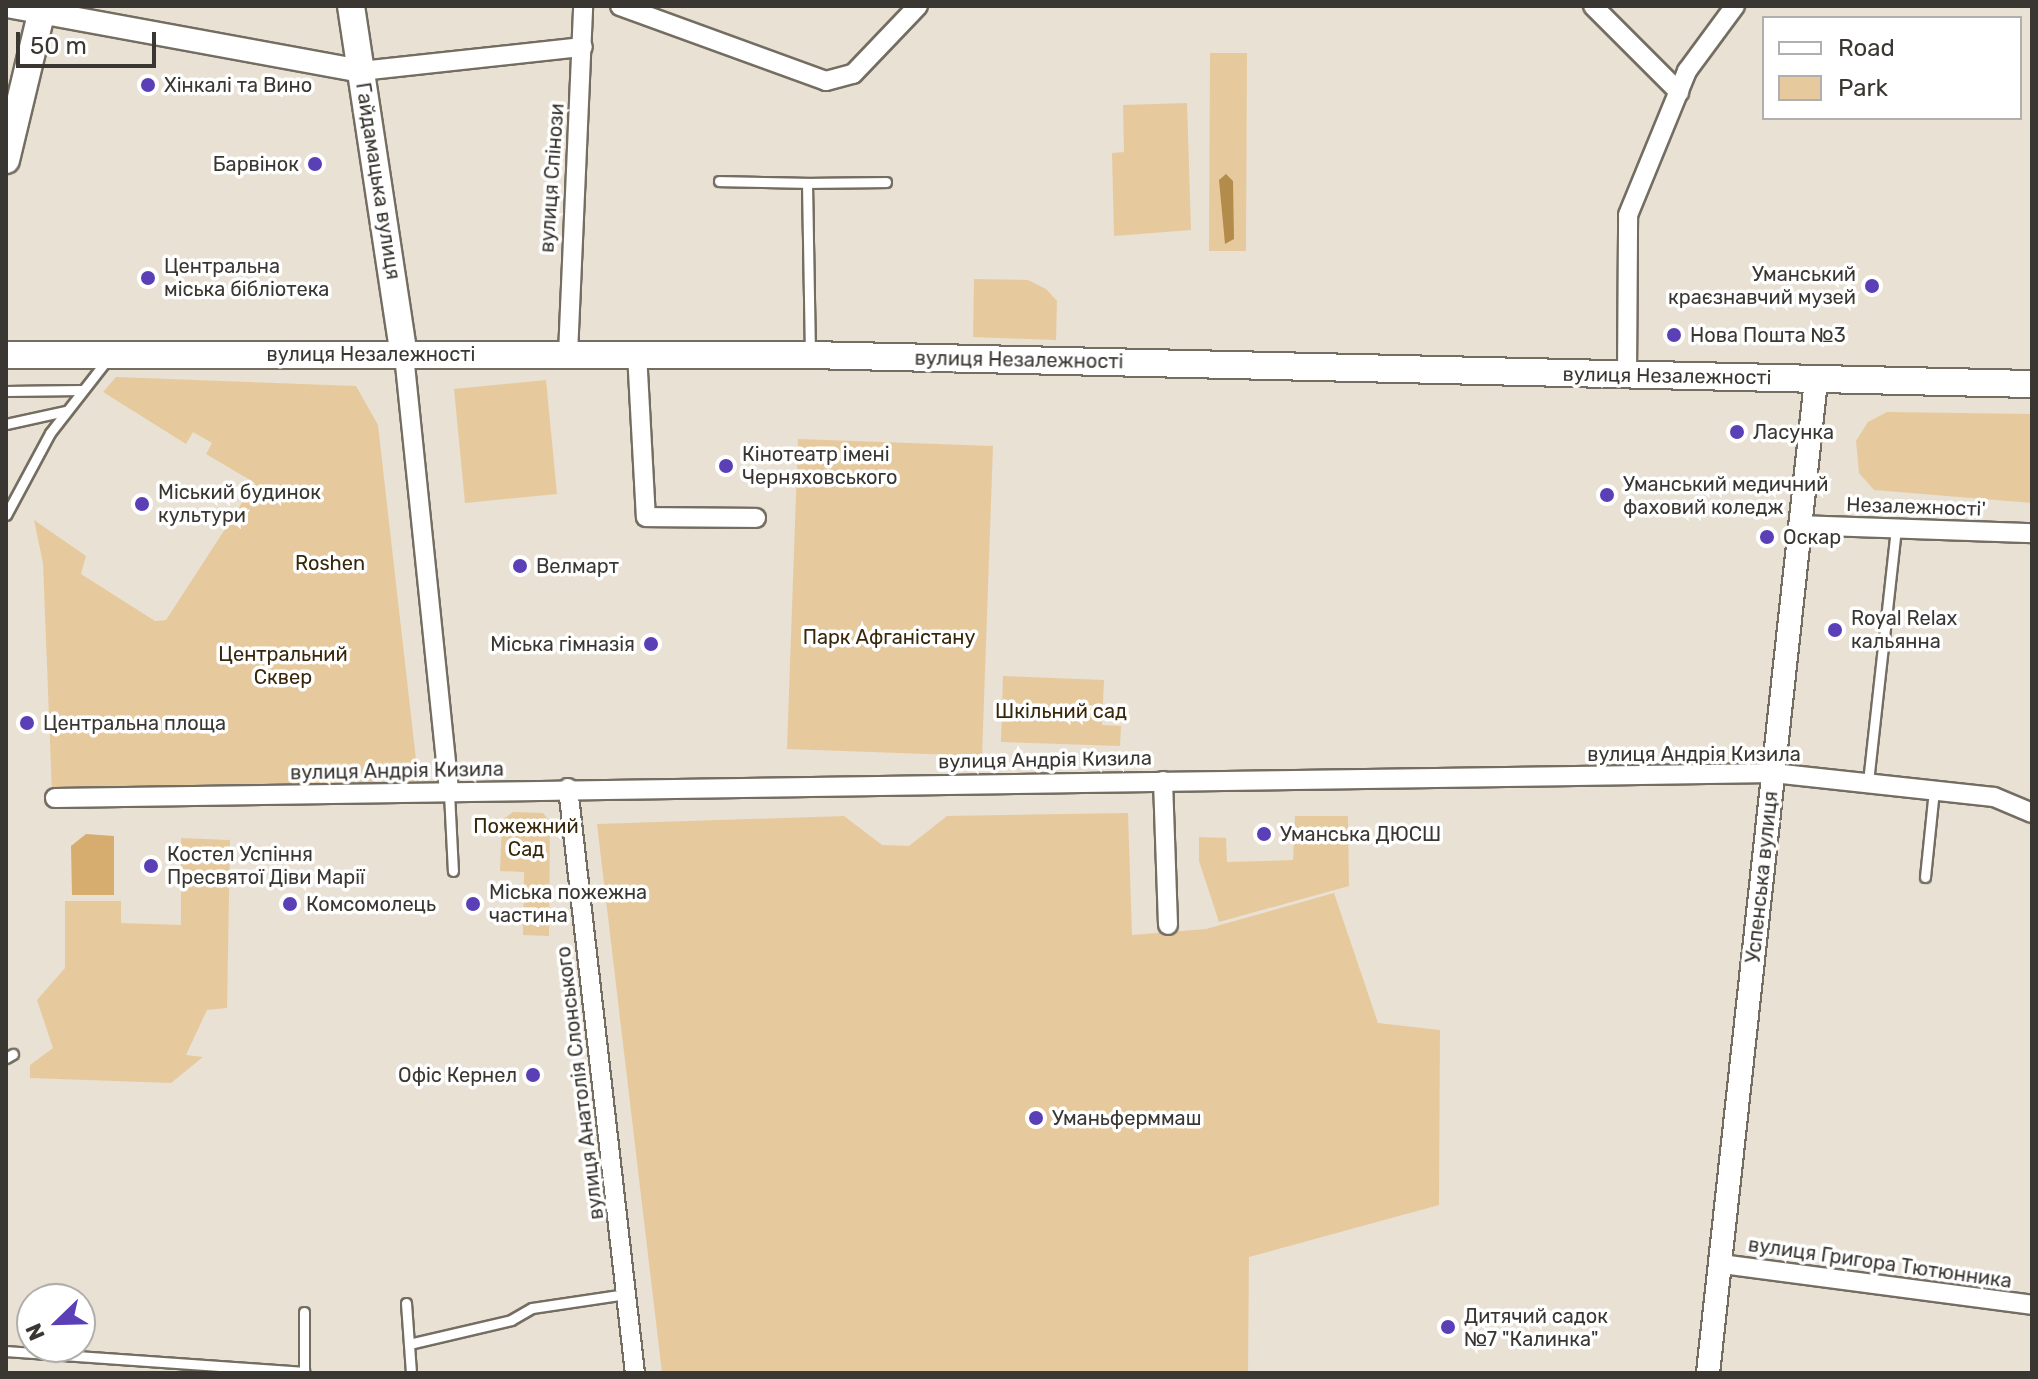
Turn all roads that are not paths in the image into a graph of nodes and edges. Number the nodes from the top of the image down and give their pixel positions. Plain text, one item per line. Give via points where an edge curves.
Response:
1 (7, 6) edge
2 (351, 6) edge
3 (604, 6) edge
4 (620, 6) edge
5 (918, 6) edge
6 (1593, 6) edge
7 (1735, 6) edge
8 (43, 9) edge
9 (584, 9) edge
10 (646, 9) edge
11 (583, 47) junction
12 (361, 71) junction
13 (1679, 92) junction
14 (6, 160) edge
15 (719, 181) dead end
16 (886, 182) dead end
17 (807, 183) junction
18 (114, 353) junction
19 (637, 353) junction
20 (568, 354) junction
21 (6, 355) edge
22 (404, 355) junction
23 (809, 355) junction
24 (1627, 375) junction
25 (1816, 380) junction
26 (2032, 384) edge
27 (81, 390) junction
28 (6, 391) edge
29 (65, 411) junction
30 (6, 424) edge
31 (6, 515) edge
32 (756, 518) dead end
33 (1799, 525) junction
34 (1896, 528) junction
35 (2032, 533) edge
36 (1773, 773) junction
37 (1163, 781) junction
38 (1868, 782) junction
39 (568, 788) junction
40 (1934, 790) junction
41 (449, 793) junction
42 (55, 798) dead end
43 (2032, 813) edge
44 (453, 871) dead end
45 (1925, 877) dead end
46 (1168, 925) dead end
47 (1722, 1264) junction
48 (626, 1294) junction
49 (406, 1303) dead end
50 (2032, 1305) edge
51 (304, 1312) dead end
52 (409, 1344) junction
53 (6, 1351) edge
54 (411, 1373) edge
55 (635, 1373) edge
56 (1708, 1373) edge

1 - 8 street
2 - 12 main road, Гайдамацька вулиця
3 - 9 street
4 - 10 street
5 - 10 street via 853,74 826,81
6 - 13 street
7 - 13 street
8 - 12 street
8 - 14 main road
9 - 11 street, вулиця Спінози
11 - 12 street
11 - 20 street, вулиця Спінози
12 - 22 main road, Гайдамацька вулиця
13 - 24 street via 1628,215
15 - 17 lane
16 - 17 lane
17 - 23 lane
18 - 21 main road, вулиця Незалежності
18 - 22 main road, вулиця Незалежності
18 - 27 lane
19 - 20 main road, вулиця Незалежності
19 - 23 main road, вулиця Незалежності
19 - 32 street via 646,517
20 - 22 main road, вулиця Незалежності
22 - 41 street
23 - 24 main road, вулиця Незалежності
24 - 25 main road, вулиця Незалежності
25 - 26 main road, вулиця Незалежності
25 - 33 street, Успенська вулиця
27 - 28 lane
27 - 29 lane
29 - 30 lane
29 - 31 lane
33 - 34 street, Незалежності'
33 - 36 street, Успенська вулиця
34 - 35 street, Незалежності'
34 - 38 lane
36 - 37 street, вулиця Андрія Кизила
36 - 38 street, вулиця Андрія Кизила
36 - 47 street, Успенська вулиця
37 - 39 street, вулиця Андрія Кизила
37 - 46 street
38 - 40 street, вулиця Андрія Кизила
39 - 41 street, вулиця Андрія Кизила
39 - 48 street, вулиця Анатолія Слонського
40 - 43 street, вулиця Андрія Кизила via 1994,797
40 - 45 lane
41 - 42 street, вулиця Андрія Кизила
41 - 44 lane
47 - 50 street, вулиця Григора Тютюнника
47 - 56 street, Успенська вулиця
48 - 52 lane via 532,1308 511,1320
48 - 55 street, вулиця Анатолія Слонського
49 - 52 lane
51 - 53 lane via 304,1372
52 - 54 lane

